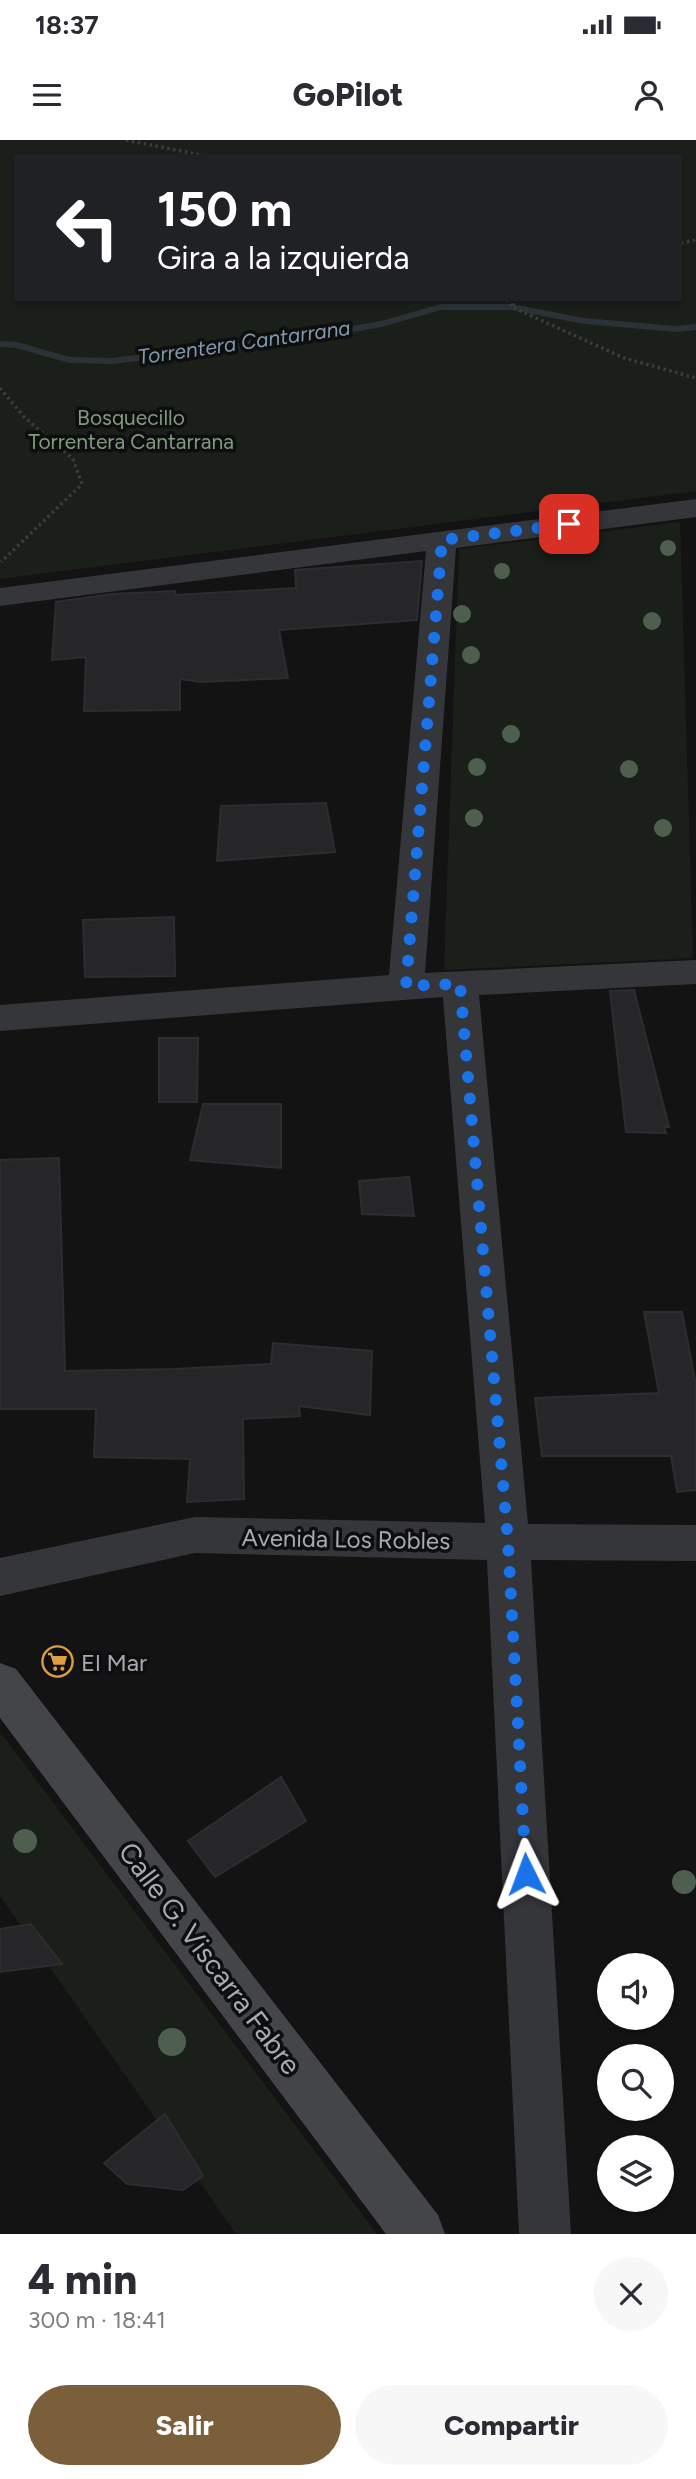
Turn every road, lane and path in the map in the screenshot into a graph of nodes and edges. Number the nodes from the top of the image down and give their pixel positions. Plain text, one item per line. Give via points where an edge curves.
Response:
1 (126, 140) edge
2 (196, 154) edge
3 (508, 301) edge
4 (516, 301) edge
5 (512, 307) junction
6 (696, 378) edge
7 (0, 387) edge
8 (696, 508) edge
9 (442, 540) junction
10 (0, 562) edge
11 (0, 597) edge
12 (696, 972) edge
13 (460, 984) junction
14 (406, 986) junction
15 (0, 1018) edge
16 (508, 1542) junction
17 (696, 1543) edge
18 (0, 1577) edge
19 (0, 1683) edge
20 (419, 2234) edge
21 (545, 2234) edge

1 - 2 path
3 - 5 path
4 - 5 path
5 - 6 path via 624,358
7 - 10 path via 23,416 73,459 82,484
8 - 9 street
9 - 11 street
9 - 14 street
12 - 13 street
13 - 14 street
13 - 16 street
14 - 15 street
16 - 17 street, Avenida Los Robles
16 - 18 street, Avenida Los Robles via 195,1535
16 - 21 street
19 - 20 street, Calle G. Viscarra Fabre

